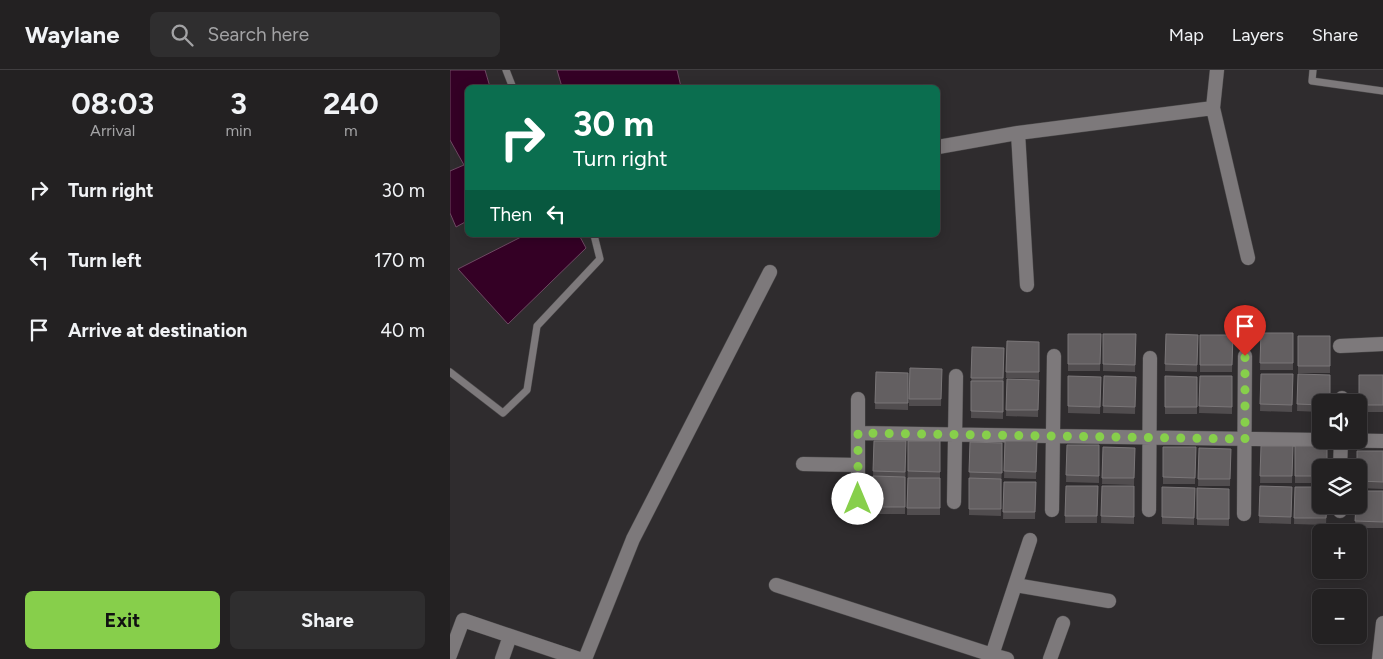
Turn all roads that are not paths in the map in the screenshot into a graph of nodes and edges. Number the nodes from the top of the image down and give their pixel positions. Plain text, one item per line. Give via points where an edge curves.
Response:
1 (506, 70) edge
2 (1217, 70) edge
3 (1313, 70) edge
4 (512, 85) edge
5 (1383, 91) edge
6 (1213, 108) junction
7 (1018, 133) junction
8 (940, 148) edge
9 (594, 237) edge
10 (1248, 258) dead end
11 (770, 272) dead end
12 (1027, 285) dead end
13 (1383, 344) edge
14 (1340, 346) dead end
15 (1054, 356) dead end
16 (1245, 356) dead end
17 (1150, 358) dead end
18 (450, 372) edge
19 (956, 376) dead end
20 (858, 399) dead end
21 (858, 433) junction
22 (955, 435) junction
23 (1053, 436) junction
24 (1149, 438) junction
25 (1245, 439) junction
26 (1312, 440) edge
27 (1367, 441) edge
28 (1383, 442) edge
29 (803, 464) dead end
30 (858, 464) junction
31 (858, 499) dead end
32 (954, 502) dead end
33 (1052, 510) dead end
34 (1149, 510) dead end
35 (1244, 514) dead end
36 (1030, 540) dead end
37 (776, 585) dead end
38 (1015, 585) junction
39 (1109, 601) dead end
40 (450, 614) edge
41 (464, 620) junction
42 (1063, 623) dead end
43 (1383, 623) edge
44 (510, 636) junction
45 (450, 655) edge
46 (991, 657) edge
47 (502, 659) edge
48 (579, 659) edge
49 (585, 659) edge
50 (1007, 659) edge
51 (1050, 659) edge
52 (1379, 659) edge

1 - 4 lane
2 - 6 street
3 - 5 lane via 1312,81
6 - 7 street
6 - 10 street
7 - 8 street
7 - 12 street
9 - 18 lane via 600,260 537,326 527,390 503,413
11 - 49 street via 633,540
13 - 14 street
15 - 23 street
16 - 25 street
17 - 24 street
19 - 22 street
20 - 21 street
21 - 22 street
21 - 30 street
22 - 23 street
22 - 32 street
23 - 24 street
23 - 33 street
24 - 25 street
24 - 34 street
25 - 26 street
25 - 35 street
27 - 28 street
29 - 30 street
30 - 31 street
36 - 38 street
37 - 46 street
38 - 39 street
38 - 46 street
40 - 41 street
41 - 44 street
41 - 45 street
42 - 51 street
43 - 52 street
44 - 47 street
44 - 48 street
46 - 50 street

